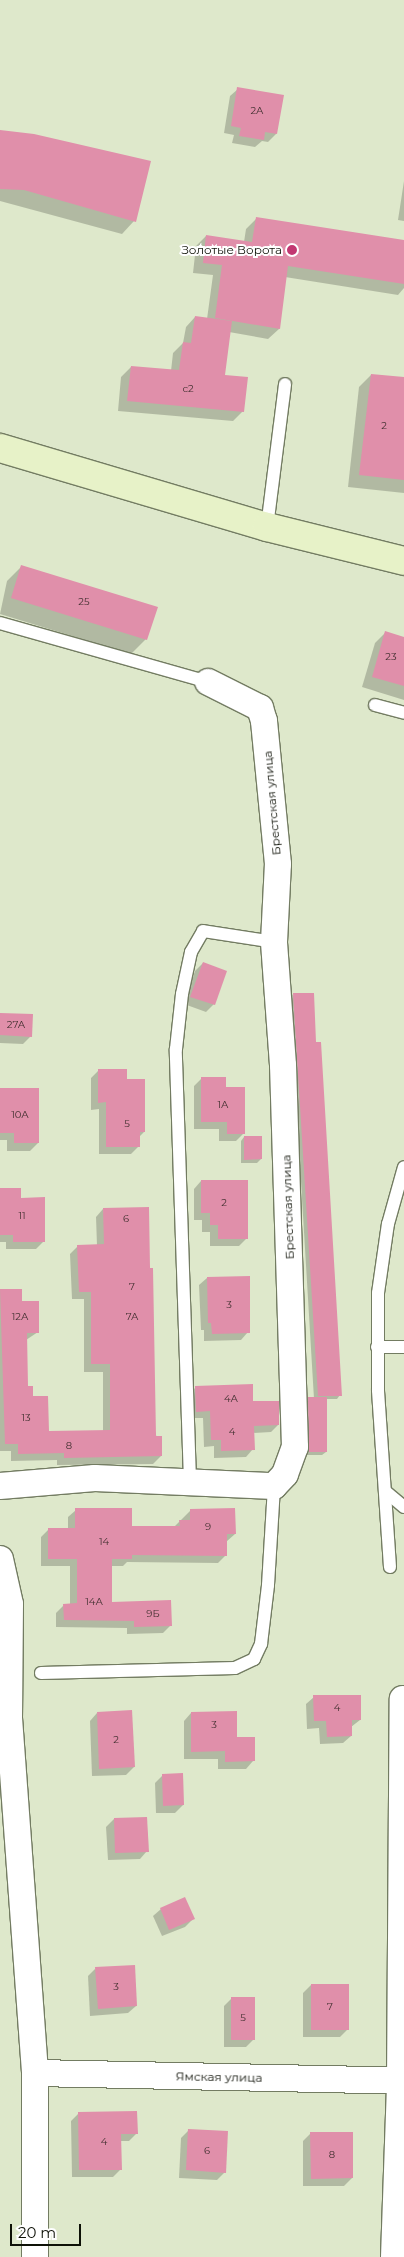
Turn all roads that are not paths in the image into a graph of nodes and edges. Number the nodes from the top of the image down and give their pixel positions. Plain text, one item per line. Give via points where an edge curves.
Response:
1 (285, 384) dead end
2 (0, 448) edge
3 (268, 527) junction
4 (404, 561) edge
5 (0, 623) edge
6 (208, 682) joint
7 (375, 704) dead end
8 (404, 713) edge
9 (274, 942) junction
10 (404, 1167) edge
11 (377, 1347) junction
12 (404, 1347) edge
13 (190, 1481) junction
14 (0, 1486) edge
15 (274, 1486) junction
16 (385, 1491) junction
17 (404, 1507) edge
18 (0, 1559) edge
19 (390, 1567) dead end
20 (41, 1673) dead end
21 (403, 1694) edge
22 (34, 2073) junction
23 (402, 2082) edge
24 (35, 2257) edge
25 (394, 2257) edge

1 - 3 lane
2 - 3 main road
3 - 4 main road
5 - 6 lane
6 - 9 street, Брестская улица via 260,708 264,720 278,864
7 - 8 lane
9 - 13 lane via 203,931 191,952 182,994 176,1049
9 - 15 street, Брестская улица via 283,1065 295,1447 285,1474
10 - 11 lane via 382,1258
11 - 12 lane
11 - 16 lane
13 - 14 street via 95,1478
13 - 15 street
15 - 20 lane via 261,1644 254,1660 235,1668
16 - 17 lane
16 - 19 lane
18 - 22 street via 10,1604 9,1718
21 - 23 street
22 - 23 street, Ямская улица
22 - 24 street
23 - 25 street

